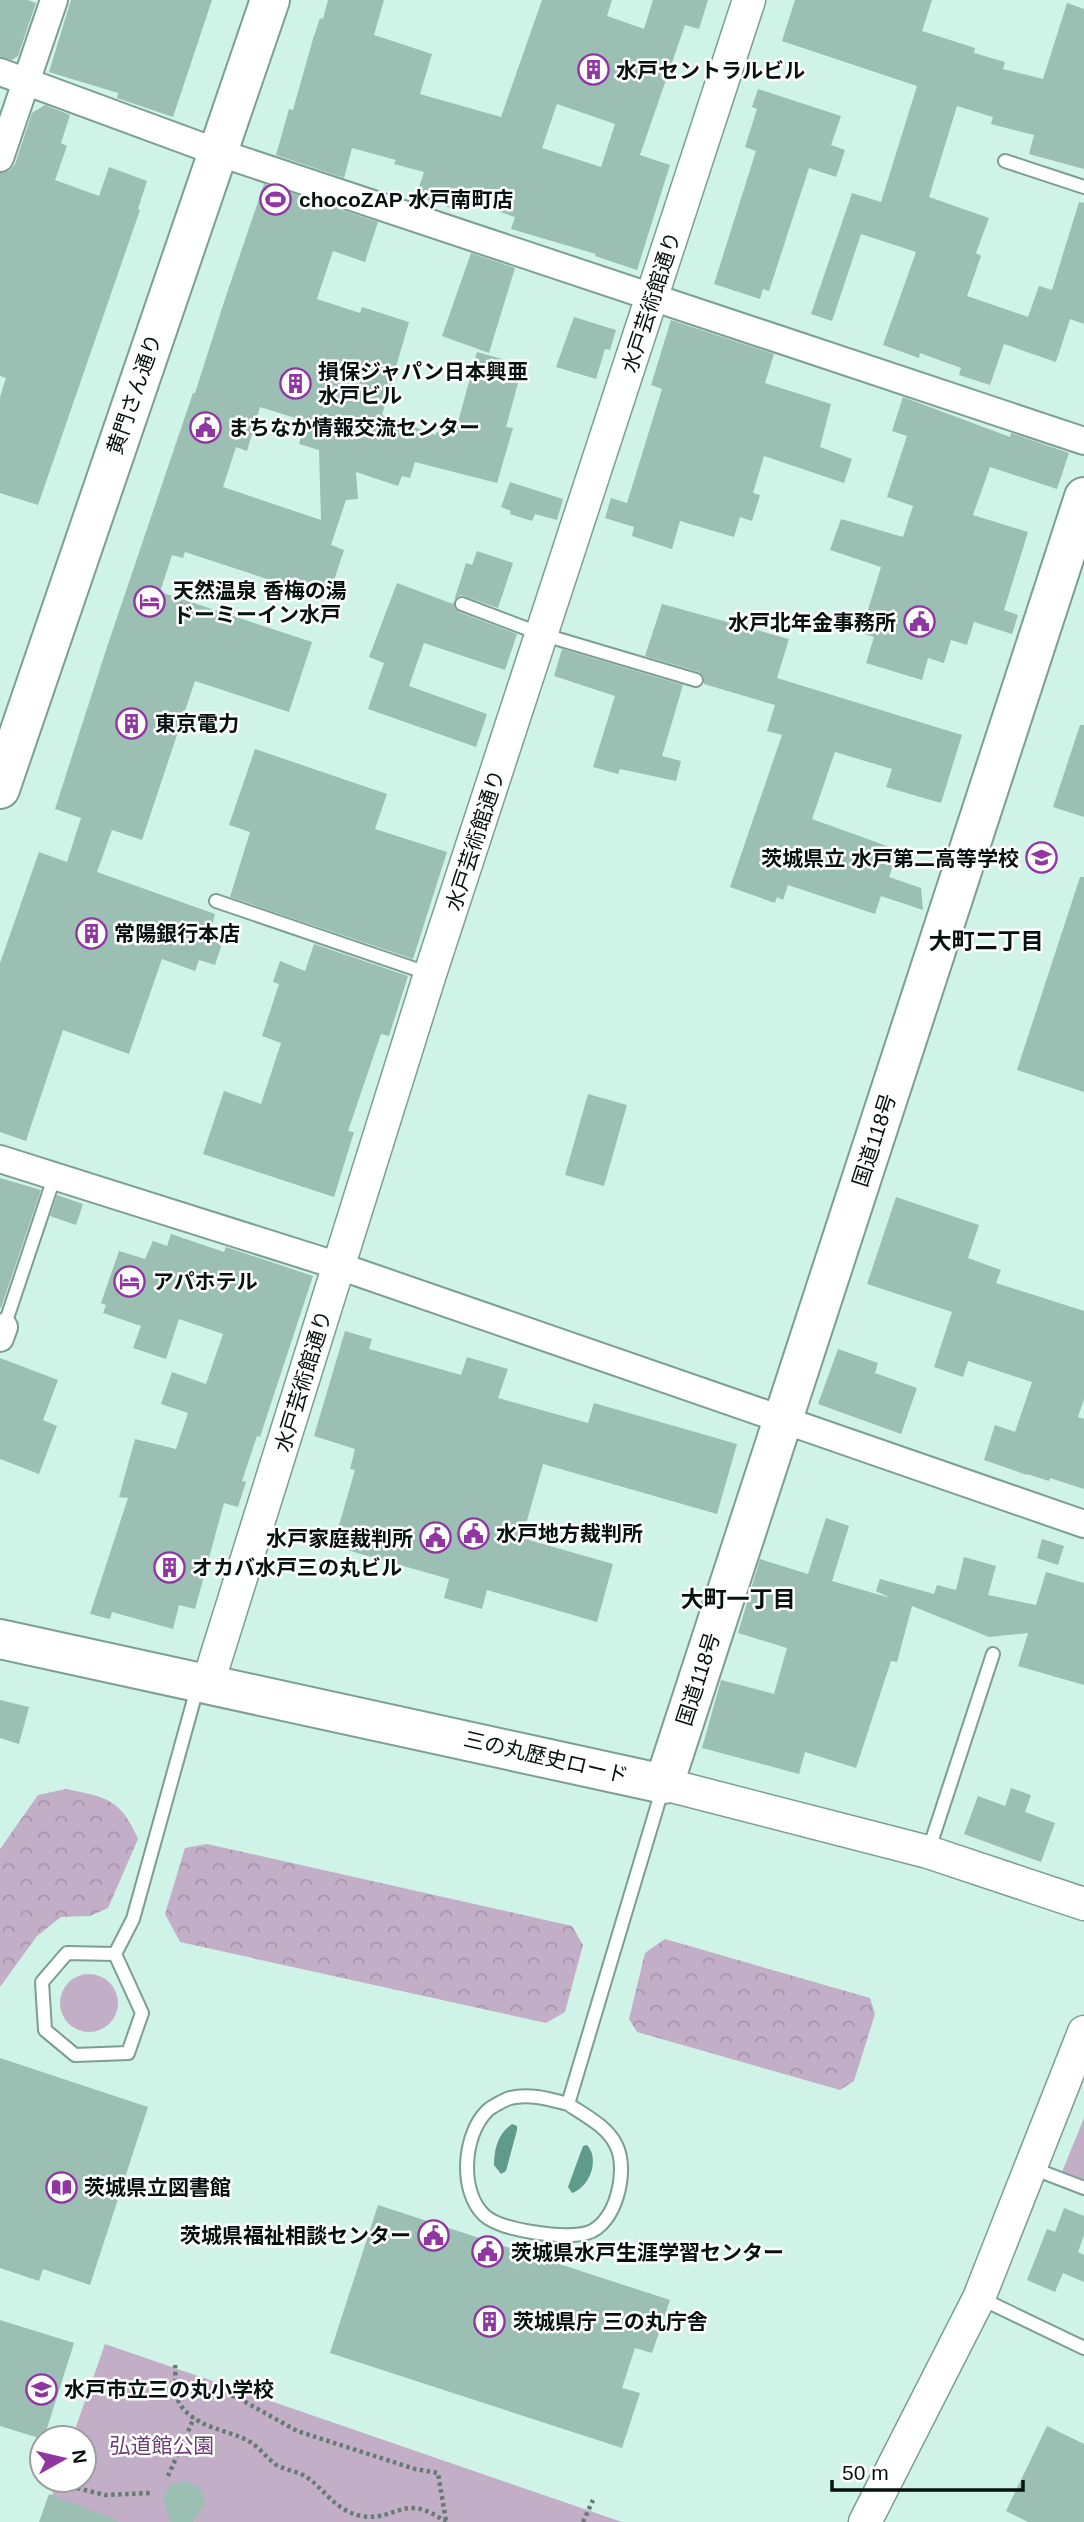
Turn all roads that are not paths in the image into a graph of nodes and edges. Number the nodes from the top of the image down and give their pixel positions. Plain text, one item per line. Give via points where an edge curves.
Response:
1 (54, 0) edge
2 (270, 0) edge
3 (749, 0) edge
4 (0, 72) edge
5 (26, 81) junction
6 (217, 152) junction
7 (0, 158) edge
8 (1005, 161) dead end
9 (1084, 187) edge
10 (653, 297) junction
11 (1084, 441) edge
12 (1084, 497) edge
13 (462, 604) dead end
14 (541, 634) junction
15 (696, 680) dead end
16 (0, 789) edge
17 (216, 901) dead end
18 (430, 974) junction
19 (0, 1159) edge
20 (55, 1175) junction
21 (339, 1266) junction
22 (2, 1332) edge
23 (783, 1421) junction
24 (1084, 1524) edge
25 (0, 1639) edge
26 (993, 1654) dead end
27 (204, 1682) junction
28 (664, 1784) junction
29 (928, 1852) junction
30 (1084, 1905) edge
31 (115, 1954) junction
32 (1084, 2032) edge
33 (568, 2104) junction
34 (1030, 2167) junction
35 (1084, 2188) edge
36 (979, 2298) junction
37 (1084, 2348) edge
38 (865, 2522) edge

1 - 5 street
2 - 6 highway, 黄門さん通り
3 - 10 street, 水戸芸術館通り
4 - 5 street
5 - 6 street
5 - 7 street
6 - 10 street
6 - 16 highway, 黄門さん通り
8 - 9 lane
10 - 11 street
10 - 14 street, 水戸芸術館通り
12 - 23 highway, 国道118号
13 - 14 lane
14 - 15 lane
14 - 18 street, 水戸芸術館通り
17 - 18 lane
18 - 21 street, 水戸芸術館通り
19 - 20 street
20 - 21 street
20 - 22 lane
21 - 23 street
21 - 27 street, 水戸芸術館通り
23 - 24 street
23 - 28 highway, 国道118号
25 - 27 highway, 三の丸歴史ロード
26 - 29 lane
27 - 28 highway, 三の丸歴史ロード
27 - 31 lane via 133,1919
28 - 29 street, 三の丸歴史ロード
28 - 33 lane
29 - 30 street, 三の丸歴史ロード
31 - 31 lane via 67,1953 42,1982 45,2030 75,2055 128,2053 142,2012
32 - 34 street
33 - 33 lane via 601,2127 616,2145 622,2171 607,2217 590,2232 562,2236 519,2230 485,2216 471,2196 467,2165 473,2133 487,2111 510,2098 538,2096
34 - 35 lane
34 - 36 street
36 - 37 lane
36 - 38 street

